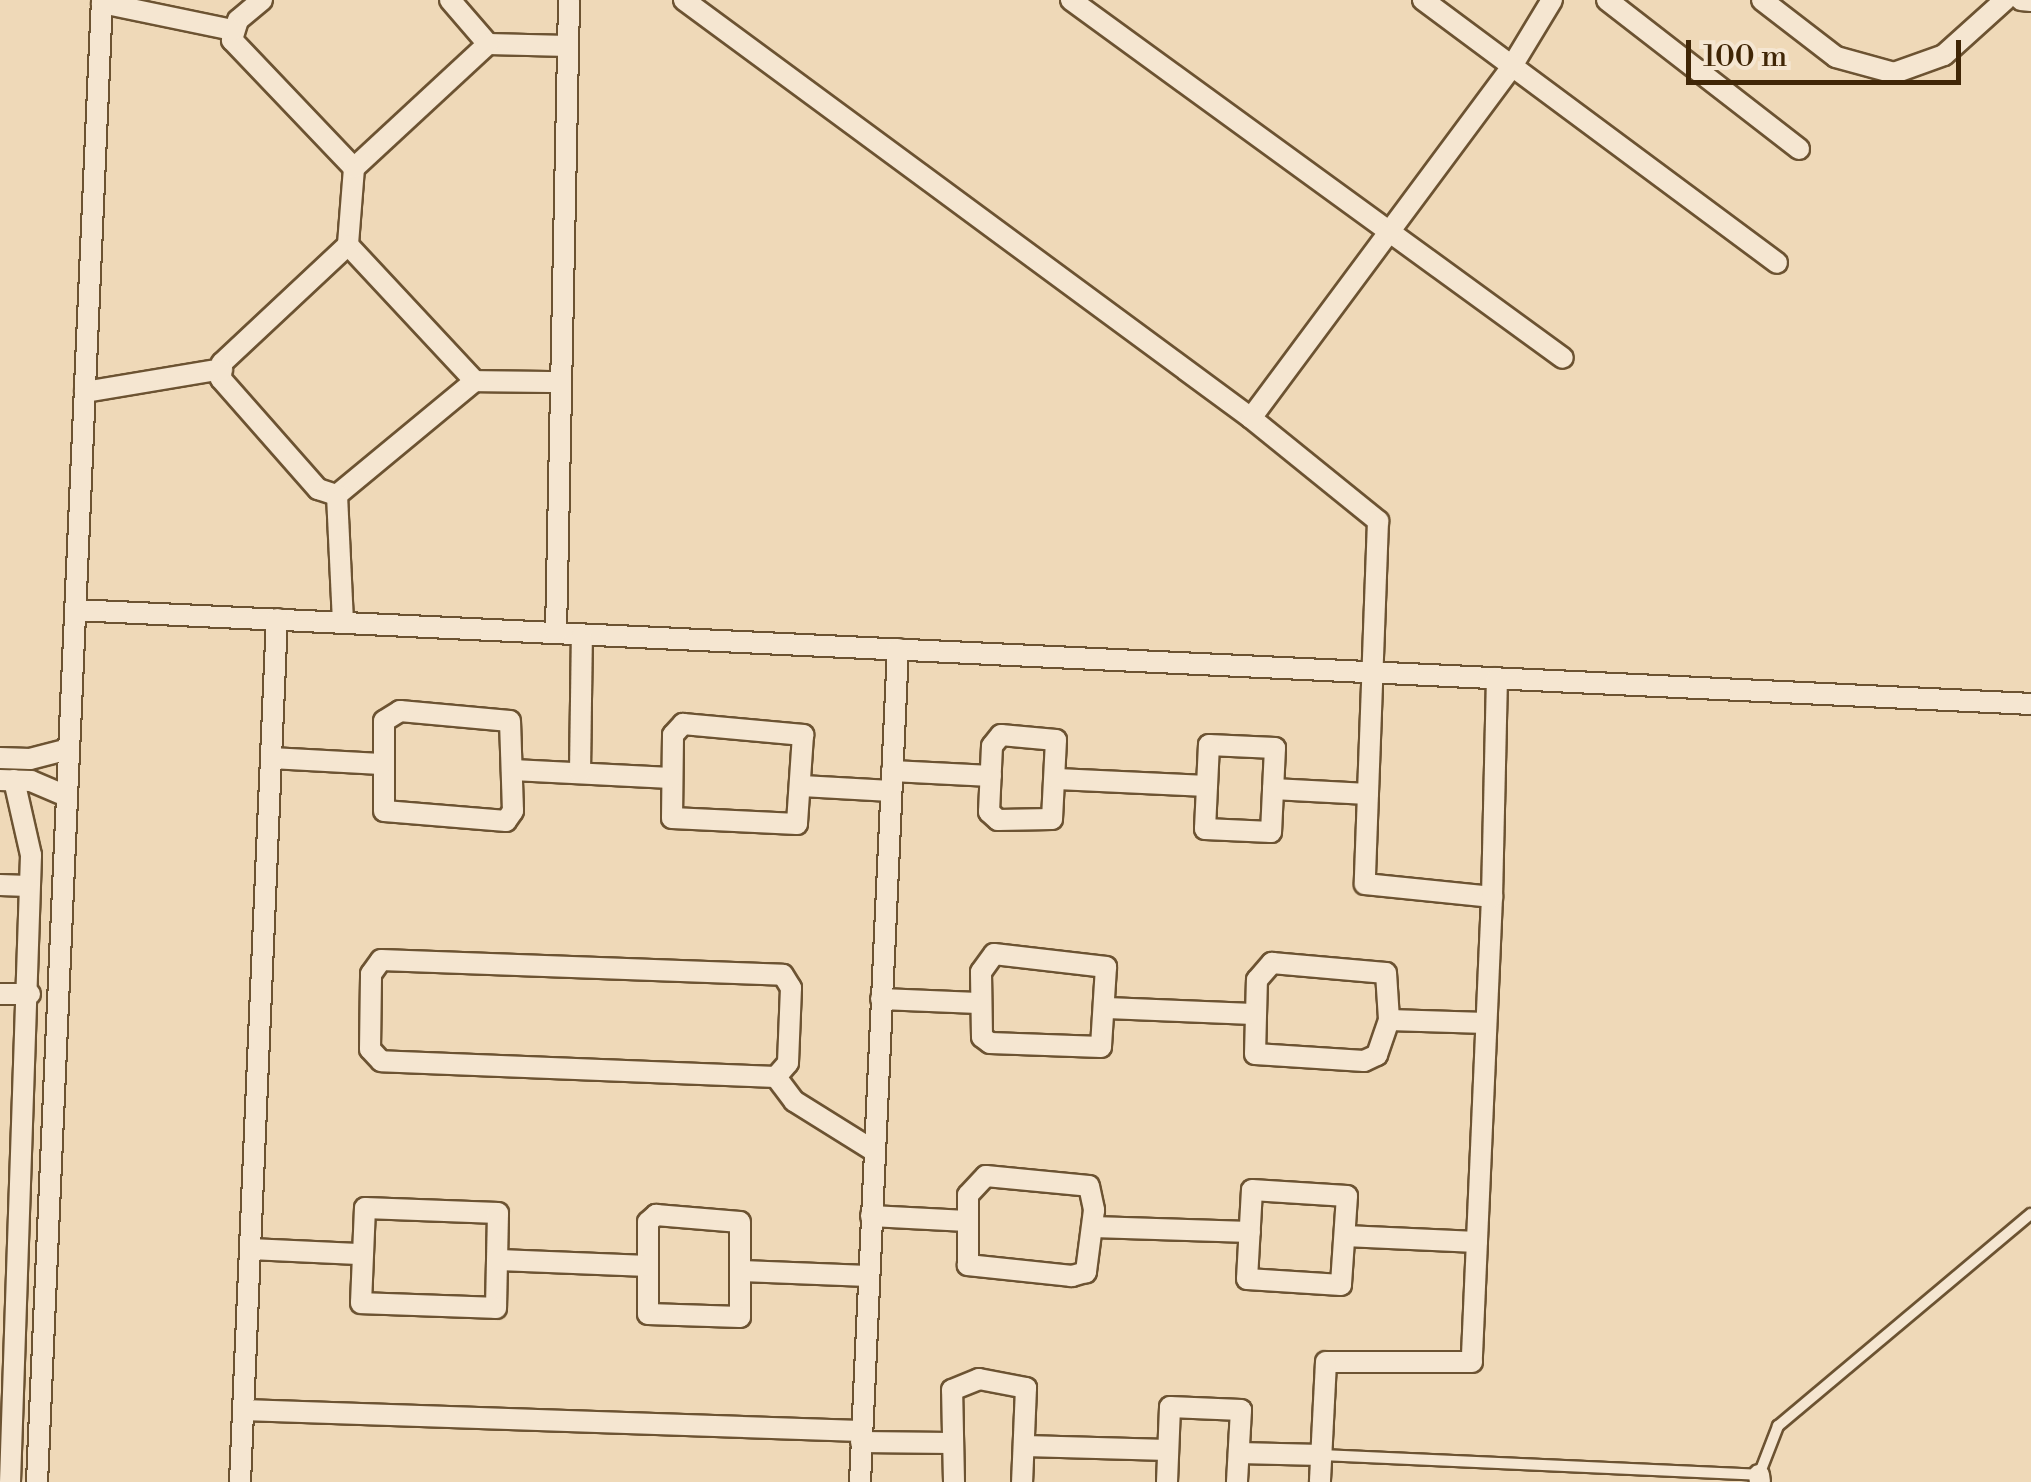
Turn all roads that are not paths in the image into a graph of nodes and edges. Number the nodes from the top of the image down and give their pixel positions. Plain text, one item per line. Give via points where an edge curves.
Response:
1 (262, 0) edge
2 (450, 0) edge
3 (569, 0) edge
4 (684, 0) edge
5 (1072, 0) edge
6 (1423, 0) edge
7 (1552, 0) edge
8 (1607, 0) edge
9 (1762, 0) edge
10 (2005, 0) edge
11 (2021, 0) edge
12 (2031, 1) edge
13 (102, 2) edge
14 (232, 30) junction
15 (488, 44) junction
16 (568, 46) junction
17 (1512, 66) junction
18 (1799, 149) dead end
19 (354, 168) junction
20 (1392, 233) junction
21 (348, 245) junction
22 (1777, 263) dead end
23 (1563, 358) dead end
24 (222, 369) junction
25 (475, 381) junction
26 (561, 382) junction
27 (85, 392) junction
28 (1251, 418) junction
29 (338, 495) junction
30 (75, 610) junction
31 (277, 619) junction
32 (343, 622) junction
33 (556, 633) junction
34 (582, 636) junction
35 (898, 649) junction
36 (1369, 671) junction
37 (1497, 678) junction
38 (2031, 704) edge
39 (69, 749) junction
40 (0, 758) edge
41 (271, 758) junction
42 (382, 764) junction
43 (513, 770) junction
44 (580, 772) junction
45 (991, 776) junction
46 (671, 778) junction
47 (1057, 779) junction
48 (7, 780) edge
49 (892, 781) junction
50 (802, 786) junction
51 (1207, 786) junction
52 (1273, 789) junction
53 (1368, 794) junction
54 (67, 796) junction
55 (0, 885) edge
56 (28, 886) junction
57 (1492, 897) junction
58 (0, 994) edge
59 (30, 994) junction
60 (882, 999) junction
61 (978, 1002) junction
62 (1107, 1008) junction
63 (1253, 1014) junction
64 (1389, 1020) junction
65 (1486, 1024) junction
66 (776, 1077) junction
67 (874, 1150) junction
68 (0, 1179) edge
69 (22, 1181) junction
70 (2031, 1214) edge
71 (871, 1216) junction
72 (967, 1221) junction
73 (1092, 1227) junction
74 (1250, 1232) junction
75 (1345, 1236) junction
76 (1477, 1242) junction
77 (250, 1248) junction
78 (358, 1254) junction
79 (499, 1260) junction
80 (648, 1266) junction
81 (742, 1270) junction
82 (868, 1276) junction
83 (9, 1285) edge
84 (243, 1410) junction
85 (861, 1436) junction
86 (950, 1442) junction
87 (1025, 1446) junction
88 (1168, 1450) junction
89 (1239, 1452) junction
90 (1322, 1454) junction
91 (7, 1478) edge
92 (1759, 1478) edge
93 (36, 1482) edge
94 (240, 1482) edge
95 (860, 1482) edge
96 (954, 1482) edge
97 (1022, 1482) edge
98 (1167, 1482) edge
99 (1238, 1482) edge
100 (1320, 1482) edge

1 - 14 street
2 - 15 street
3 - 16 street
4 - 28 street
5 - 20 street
6 - 17 street
7 - 17 street
8 - 18 street
9 - 10 street via 1836,57 1894,73 1944,55
11 - 12 street
13 - 14 street
13 - 27 street
14 - 19 street via 232,40
15 - 16 street
15 - 19 street
16 - 26 street
17 - 20 street
17 - 22 street
19 - 21 street
20 - 23 street
20 - 28 street
21 - 24 street
21 - 25 street
24 - 27 street
24 - 29 street via 221,379 318,489
25 - 26 street
25 - 29 street
26 - 33 street
27 - 30 street
28 - 36 street via 1378,521
29 - 32 street
30 - 31 street
30 - 39 street
31 - 32 street
31 - 41 street
32 - 33 street
33 - 34 street
34 - 35 street
34 - 44 street
35 - 36 street
35 - 49 street
36 - 37 street
36 - 53 street
37 - 38 street
37 - 57 street
39 - 40 street via 30,760
39 - 54 street
41 - 42 street
41 - 77 street
42 - 43 street via 384,810 493,824 513,812
42 - 43 street via 385,716 394,710 510,721
43 - 44 street
44 - 46 street
45 - 47 street via 992,746 1001,735 1050,737 1059,745
45 - 47 street via 993,817 1045,822 1056,811
45 - 49 street
46 - 50 street via 669,813 680,822 790,828 800,818
46 - 50 street via 673,736 683,724 798,731 805,742
47 - 51 street
48 - 54 street
48 - 56 street via 31,855
49 - 50 street
49 - 60 street
51 - 52 street via 1209,745 1275,748
51 - 52 street via 1206,830 1271,832
52 - 53 street
53 - 57 street via 1365,884
54 - 93 street
55 - 56 street
56 - 59 street
57 - 65 street
58 - 59 street
59 - 69 street
60 - 61 street
60 - 67 street
61 - 62 street via 977,1030 990,1043 1094,1050 1105,1038
61 - 62 street via 985,958 994,954 1096,961 1106,966
62 - 63 street
63 - 64 street via 1252,1050 1272,1058 1364,1061 1382,1049
63 - 64 street via 1259,971 1272,963 1386,973
64 - 65 street
65 - 76 street
66 - 66 street via 380,1061 370,1049 371,974 390,958 774,973 791,988 788,1063
66 - 67 street via 794,1102
67 - 71 street
68 - 69 street
69 - 83 street
70 - 92 lane via 1778,1426
71 - 72 street
71 - 82 street
72 - 73 street via 968,1195 986,1176 1089,1186
72 - 73 street via 968,1265 1072,1276 1086,1272
73 - 74 street
74 - 75 street via 1252,1190 1347,1196
74 - 75 street via 1247,1278 1342,1285
75 - 76 street
76 - 90 street via 1472,1362 1326,1362
77 - 78 street
77 - 84 street
78 - 79 street via 365,1208 488,1210 502,1220
78 - 79 street via 358,1295 367,1306 487,1312 496,1308
79 - 80 street
80 - 81 street via 647,1308 654,1316 740,1317
80 - 81 street via 648,1222 656,1215 740,1222
81 - 82 street
82 - 85 street
83 - 91 street
84 - 85 street
84 - 94 street
85 - 86 street
85 - 95 street
86 - 87 street via 952,1390 979,1379 1026,1388
86 - 96 street
87 - 88 street
87 - 97 street
88 - 89 street via 1170,1407 1241,1410
88 - 98 street
89 - 90 street
89 - 99 street
90 - 92 lane
90 - 100 street

